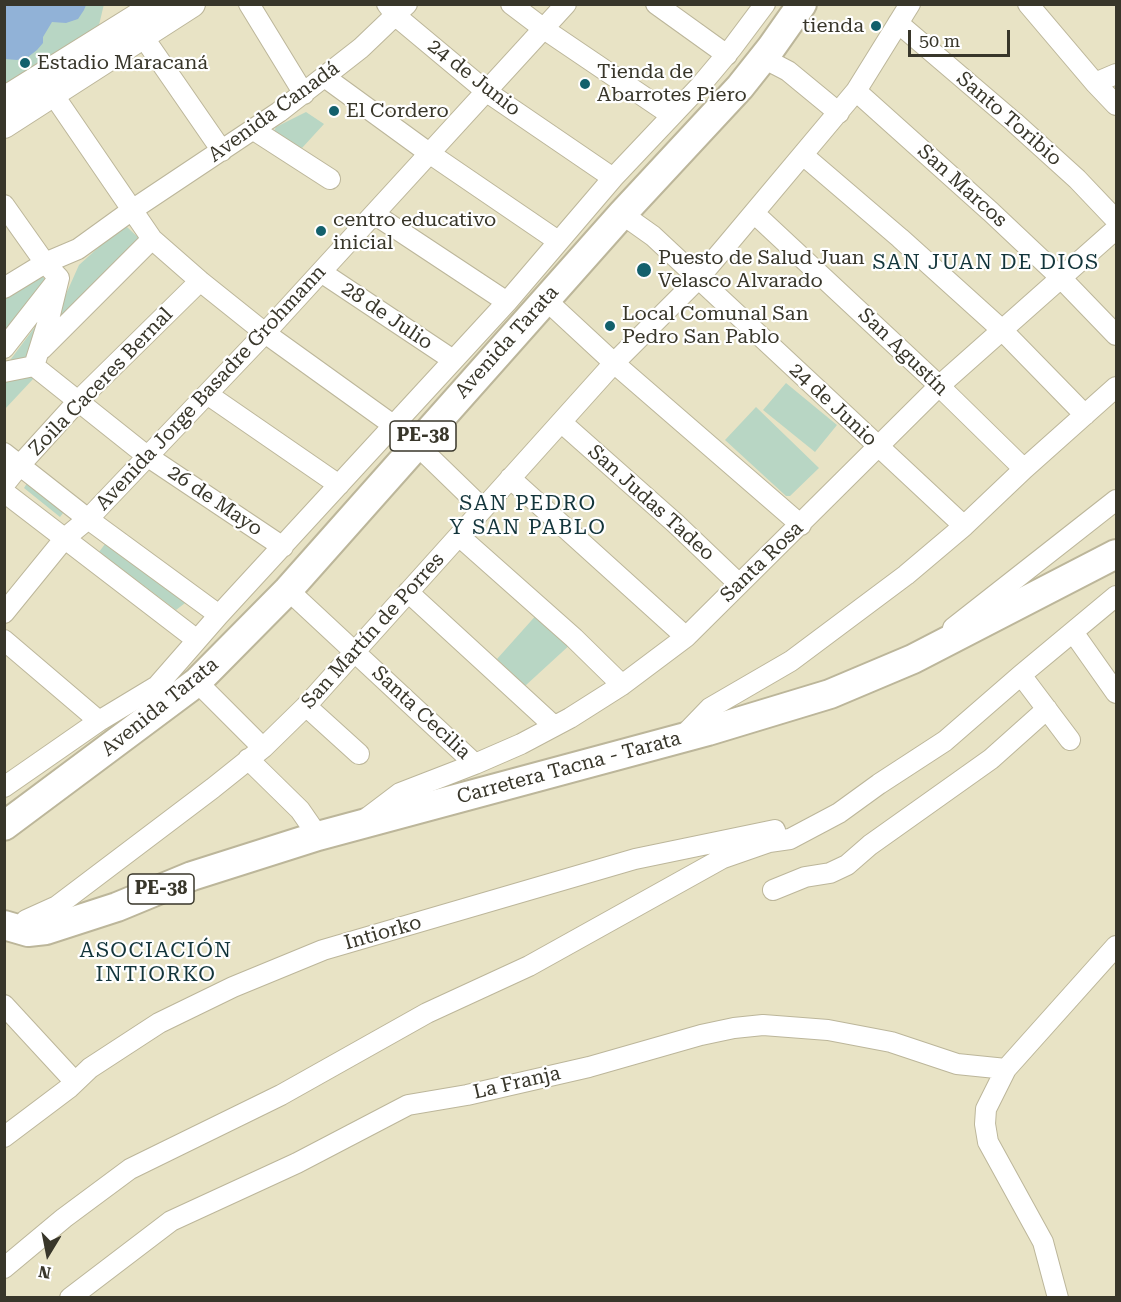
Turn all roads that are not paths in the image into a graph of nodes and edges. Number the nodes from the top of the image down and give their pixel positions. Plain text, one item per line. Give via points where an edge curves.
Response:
1 (158, 4) edge
2 (192, 4) edge
3 (249, 4) edge
4 (511, 4) edge
5 (566, 4) edge
6 (656, 4) edge
7 (765, 4) edge
8 (802, 4) edge
9 (910, 4) edge
10 (1028, 4) edge
11 (397, 8) edge
12 (898, 22) junction
13 (137, 28) junction
14 (544, 29) junction
15 (726, 55) junction
16 (764, 58) junction
17 (1116, 74) edge
18 (326, 78) junction
19 (1095, 83) junction
20 (47, 85) junction
21 (856, 91) junction
22 (487, 92) junction
23 (304, 94) junction
24 (4, 100) edge
25 (1116, 105) edge
26 (839, 113) junction
27 (671, 115) junction
28 (4, 125) edge
29 (254, 130) junction
30 (222, 151) junction
31 (429, 153) junction
32 (803, 155) junction
33 (613, 178) junction
34 (330, 179) dead end
35 (4, 205) edge
36 (132, 210) junction
37 (754, 213) junction
38 (374, 214) junction
39 (622, 214) junction
40 (1116, 220) edge
41 (1116, 228) edge
42 (152, 238) junction
43 (558, 241) junction
44 (78, 249) junction
45 (45, 263) junction
46 (321, 272) junction
47 (59, 278) junction
48 (1061, 278) junction
49 (697, 279) junction
50 (200, 281) junction
51 (4, 288) edge
52 (546, 300) junction
53 (507, 302) junction
54 (1002, 330) junction
55 (266, 333) junction
56 (1116, 335) edge
57 (4, 348) edge
58 (35, 360) junction
59 (453, 360) junction
60 (614, 363) junction
61 (4, 372) edge
62 (939, 386) junction
63 (1116, 387) edge
64 (207, 394) junction
65 (79, 400) junction
66 (1085, 415) junction
67 (561, 422) junction
68 (393, 425) junction
69 (416, 444) junction
70 (877, 447) junction
71 (147, 456) junction
72 (12, 459) edge
73 (1024, 469) junction
74 (510, 478) junction
75 (4, 485) edge
76 (339, 485) junction
77 (4, 492) edge
78 (1116, 500) edge
79 (483, 509) junction
80 (88, 519) junction
81 (801, 525) junction
82 (964, 526) junction
83 (459, 536) junction
84 (65, 538) junction
85 (284, 547) junction
86 (1116, 554) edge
87 (739, 584) junction
88 (288, 590) junction
89 (408, 592) junction
90 (1116, 596) edge
91 (4, 613) edge
92 (219, 615) junction
93 (1073, 632) junction
94 (686, 637) junction
95 (4, 640) edge
96 (197, 640) junction
97 (355, 651) junction
98 (913, 659) junction
99 (1021, 675) junction
100 (197, 682) junction
101 (622, 685) junction
102 (1116, 693) edge
103 (165, 694) junction
104 (306, 706) junction
105 (1047, 709) junction
106 (99, 721) junction
107 (554, 726) junction
108 (681, 737) junction
109 (1070, 740) dead end
110 (256, 754) junction
111 (358, 754) dead end
112 (475, 764) junction
113 (4, 787) edge
114 (358, 824) junction
115 (4, 826) edge
116 (804, 830) junction
117 (318, 836) junction
118 (773, 890) dead end
119 (12, 928) edge
120 (1116, 946) edge
121 (4, 1005) edge
122 (1006, 1069) junction
123 (75, 1082) junction
124 (4, 1137) edge
125 (4, 1268) edge
126 (70, 1298) edge
127 (1058, 1298) edge

1 - 13 main road
2 - 13 main road
3 - 23 street
4 - 14 street
5 - 14 street, Avenida Jorge Basadre Grohmann
6 - 15 street
7 - 15 street, Avenida Tarata
8 - 16 highway, Avenida Tarata / PE-38
9 - 12 street, San Martín de Porres
10 - 19 street
11 - 18 street, Avenida Canadá
11 - 22 street, 24 de Junio
12 - 21 street, San Martín de Porres
12 - 40 street, Santo Toribio via 1030,136
13 - 20 main road
13 - 30 street
14 - 22 street, Avenida Jorge Basadre Grohmann
14 - 27 street
15 - 27 street, Avenida Tarata
16 - 26 street via 788,71
16 - 39 highway, Avenida Tarata / PE-38
17 - 19 street
18 - 23 street, Avenida Canadá
18 - 31 street
19 - 25 street
20 - 24 main road
20 - 28 main road
20 - 36 street
21 - 26 street, San Martín de Porres
21 - 48 street, San Marcos
22 - 31 street, Avenida Jorge Basadre Grohmann
22 - 33 street, 24 de Junio
23 - 29 street, Avenida Canadá
26 - 32 street, San Martín de Porres
27 - 33 street, Avenida Tarata
29 - 30 street, Avenida Canadá
29 - 34 street
30 - 36 street, Avenida Canadá
31 - 38 street, Avenida Jorge Basadre Grohmann
31 - 43 street
32 - 37 street, San Martín de Porres
32 - 54 street
33 - 43 street, Avenida Tarata
35 - 45 street
36 - 42 street
36 - 44 street, Avenida Canadá
37 - 49 street, San Martín de Porres
37 - 62 street, San Agustín
38 - 46 street, Avenida Jorge Basadre Grohmann
38 - 53 street
39 - 49 street, 24 de Junio via 653,236
39 - 52 highway, Avenida Tarata / PE-38
41 - 48 street, Santa Rosa
42 - 50 street
42 - 58 street
43 - 53 street, Avenida Tarata
44 - 45 street
44 - 47 street
45 - 47 street
45 - 51 street
46 - 55 street, Avenida Jorge Basadre Grohmann
46 - 59 street, 28 de Julio
47 - 57 street
47 - 58 street
48 - 54 street, Santa Rosa
48 - 56 street, San Marcos
49 - 60 street, San Martín de Porres
49 - 70 street, 24 de Junio
50 - 55 street
50 - 65 street, Zoila Caceres Bernal
52 - 60 street
52 - 69 highway, Avenida Tarata / PE-38
53 - 59 street, Avenida Tarata
54 - 62 street, Santa Rosa
54 - 66 street
55 - 64 street, Avenida Jorge Basadre Grohmann
55 - 68 street
58 - 61 street
58 - 65 street, 26 de Mayo
59 - 68 street, Avenida Tarata
60 - 67 street, San Martín de Porres
60 - 81 street
62 - 70 street, Santa Rosa
62 - 73 street, San Agustín
63 - 66 street
64 - 71 street, Avenida Jorge Basadre Grohmann
64 - 76 street
65 - 71 street, 26 de Mayo
65 - 72 street, Zoila Caceres Bernal
66 - 73 street
67 - 74 street, San Martín de Porres
67 - 87 street, San Judas Tadeo
68 - 76 street, Avenida Tarata
69 - 79 street
69 - 88 highway, Avenida Tarata / PE-38
70 - 81 street, Santa Rosa
70 - 82 street, 24 de Junio
71 - 80 street, Avenida Jorge Basadre Grohmann
71 - 85 street, 26 de Mayo
72 - 75 street, Zoila Caceres Bernal
72 - 80 street
73 - 82 street
74 - 79 street, San Martín de Porres
74 - 94 street
76 - 85 street, Avenida Tarata
77 - 84 street
78 - 98 street
79 - 83 street, San Martín de Porres
80 - 84 street, Avenida Jorge Basadre Grohmann
80 - 92 street
81 - 87 street, Santa Rosa
82 - 108 street via 791,661 710,708
83 - 89 street, San Martín de Porres
83 - 101 street
84 - 91 street, Avenida Jorge Basadre Grohmann
84 - 96 street
85 - 92 street, Avenida Tarata
86 - 98 highway, Carretera Tacna - Tarata / PE-38
87 - 94 street, Santa Rosa
88 - 97 street, Santa Cecilia
88 - 100 highway, Avenida Tarata / PE-38
89 - 97 street, San Martín de Porres
89 - 107 street
90 - 93 street
92 - 96 street, Avenida Tarata
93 - 99 street
93 - 102 street
94 - 101 street, Santa Rosa
95 - 106 street
96 - 103 street, Avenida Tarata
97 - 104 street, San Martín de Porres
97 - 112 street, Santa Cecilia
98 - 108 highway, Carretera Tacna - Tarata / PE-38 via 830,694
99 - 105 street
99 - 116 street via 945,741 839,813
100 - 103 highway, Avenida Tarata / PE-38
100 - 110 street
101 - 107 street, Santa Rosa
103 - 106 street, Avenida Tarata
103 - 115 highway, Avenida Tarata / PE-38
104 - 110 street, San Martín de Porres
104 - 111 street
105 - 109 street
105 - 118 street via 991,759 847,865
106 - 113 street, Avenida Tarata
107 - 112 street, Santa Rosa
108 - 114 highway, Carretera Tacna - Tarata / PE-38
110 - 117 street
110 - 119 street, San Martín de Porres via 57,906
112 - 114 street, Santa Rosa via 400,793
114 - 117 highway, Carretera Tacna - Tarata / PE-38
116 - 123 street, Intiorko via 778,829 635,859 322,950 159,1023
116 - 125 street via 790,839 723,858 529,966 427,1013 281,1095 130,1169
117 - 119 highway, Carretera Tacna - Tarata / PE-38 via 192,876 46,930
120 - 122 street
121 - 123 street
122 - 126 street, La Franja via 957,1064 891,1042 828,1030 764,1025 701,1035 566,1072 408,1105 297,1163 171,1221
122 - 127 street via 986,1109 988,1142 1043,1242
123 - 124 street, Intiorko

